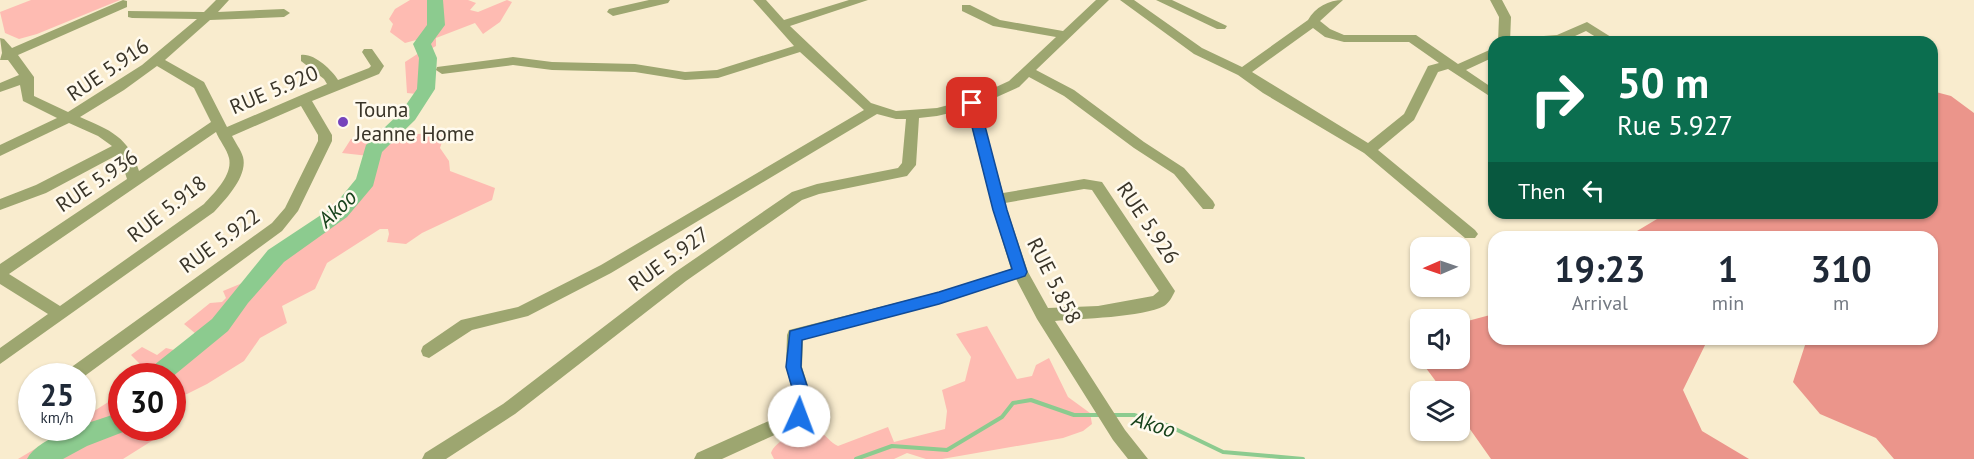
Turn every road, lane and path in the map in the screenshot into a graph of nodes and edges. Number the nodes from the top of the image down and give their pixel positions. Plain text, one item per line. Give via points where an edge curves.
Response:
1 (223, 0) edge
2 (664, 0) edge
3 (759, 0) edge
4 (862, 0) edge
5 (1103, 0) edge
6 (1126, 0) edge
7 (1162, 0) edge
8 (1337, 0) edge
9 (1496, 0) edge
10 (123, 3) dead end
11 (966, 8) dead end
12 (613, 12) dead end
13 (284, 13) dead end
14 (132, 14) dead end
15 (207, 16) junction
16 (1314, 22) junction
17 (781, 25) junction
18 (1221, 26) dead end
19 (1068, 35) junction
20 (1504, 36) edge
21 (1565, 36) edge
22 (1603, 36) edge
23 (0, 42) edge
24 (802, 47) junction
25 (368, 52) dead end
26 (1488, 54) edge
27 (5, 56) edge
28 (306, 58) dead end
29 (158, 61) junction
30 (1453, 67) junction
31 (442, 70) dead end
32 (1029, 72) junction
33 (1243, 72) junction
34 (27, 77) junction
35 (335, 86) junction
36 (0, 88) edge
37 (1488, 91) edge
38 (305, 101) junction
39 (972, 103) junction
40 (874, 110) junction
41 (913, 114) junction
42 (68, 119) junction
43 (221, 129) junction
44 (122, 147) junction
45 (1369, 150) junction
46 (0, 151) edge
47 (135, 181) junction
48 (997, 199) junction
49 (0, 205) edge
50 (1208, 205) dead end
51 (1470, 234) dead end
52 (1020, 272) junction
53 (0, 274) edge
54 (61, 315) junction
55 (1043, 315) junction
56 (429, 351) dead end
57 (0, 357) edge
58 (90, 363) edge
59 (1134, 457) edge
60 (431, 459) edge
61 (703, 459) edge

1 - 15 street, RUE 5.916
2 - 12 street
3 - 17 street
4 - 17 street
5 - 19 street
6 - 33 street via 1198,51
7 - 18 street
8 - 16 street
9 - 20 street via 1505,17
10 - 27 street
11 - 19 street via 996,23
13 - 15 street
14 - 15 street
15 - 29 street, RUE 5.916
16 - 30 street via 1339,38 1413,38
16 - 33 street
17 - 24 street
19 - 32 street
21 - 22 street via 1587,26
23 - 27 street
24 - 31 street via 718,74 685,76 635,68 513,61
24 - 40 street
25 - 35 street via 378,66 374,71
26 - 30 street
27 - 34 street
28 - 35 street, RUE 5.920 via 329,76
29 - 42 street, RUE 5.916
29 - 43 street, RUE 5.918 via 199,85
30 - 37 street
30 - 45 street via 1433,69 1409,117
32 - 39 street via 1014,84
32 - 50 street via 1069,93 1179,171
33 - 45 street
34 - 36 street
34 - 42 street via 28,98
35 - 38 street, RUE 5.920
38 - 43 street, RUE 5.920
38 - 58 street, RUE 5.922 via 325,141 286,219
39 - 41 street
39 - 48 street, RUE 5.858
40 - 41 street
40 - 56 street via 606,269 522,312 467,325
41 - 60 street, RUE 5.927 via 909,165 902,172 797,196 680,277 509,409
42 - 44 street via 112,138
42 - 46 street, RUE 5.916
43 - 47 street, RUE 5.936
43 - 54 street, RUE 5.918 via 236,158 236,167 218,199
44 - 47 street
44 - 49 street via 41,189
45 - 51 street
47 - 53 street, RUE 5.936
48 - 52 street, RUE 5.858
48 - 55 street, RUE 5.926 via 1084,184 1097,186 1167,291 1157,302 1098,312
52 - 55 street, RUE 5.858
52 - 61 street via 795,336 794,367 803,398 799,416
53 - 54 street
54 - 57 street, RUE 5.918
55 - 59 street, RUE 5.858

